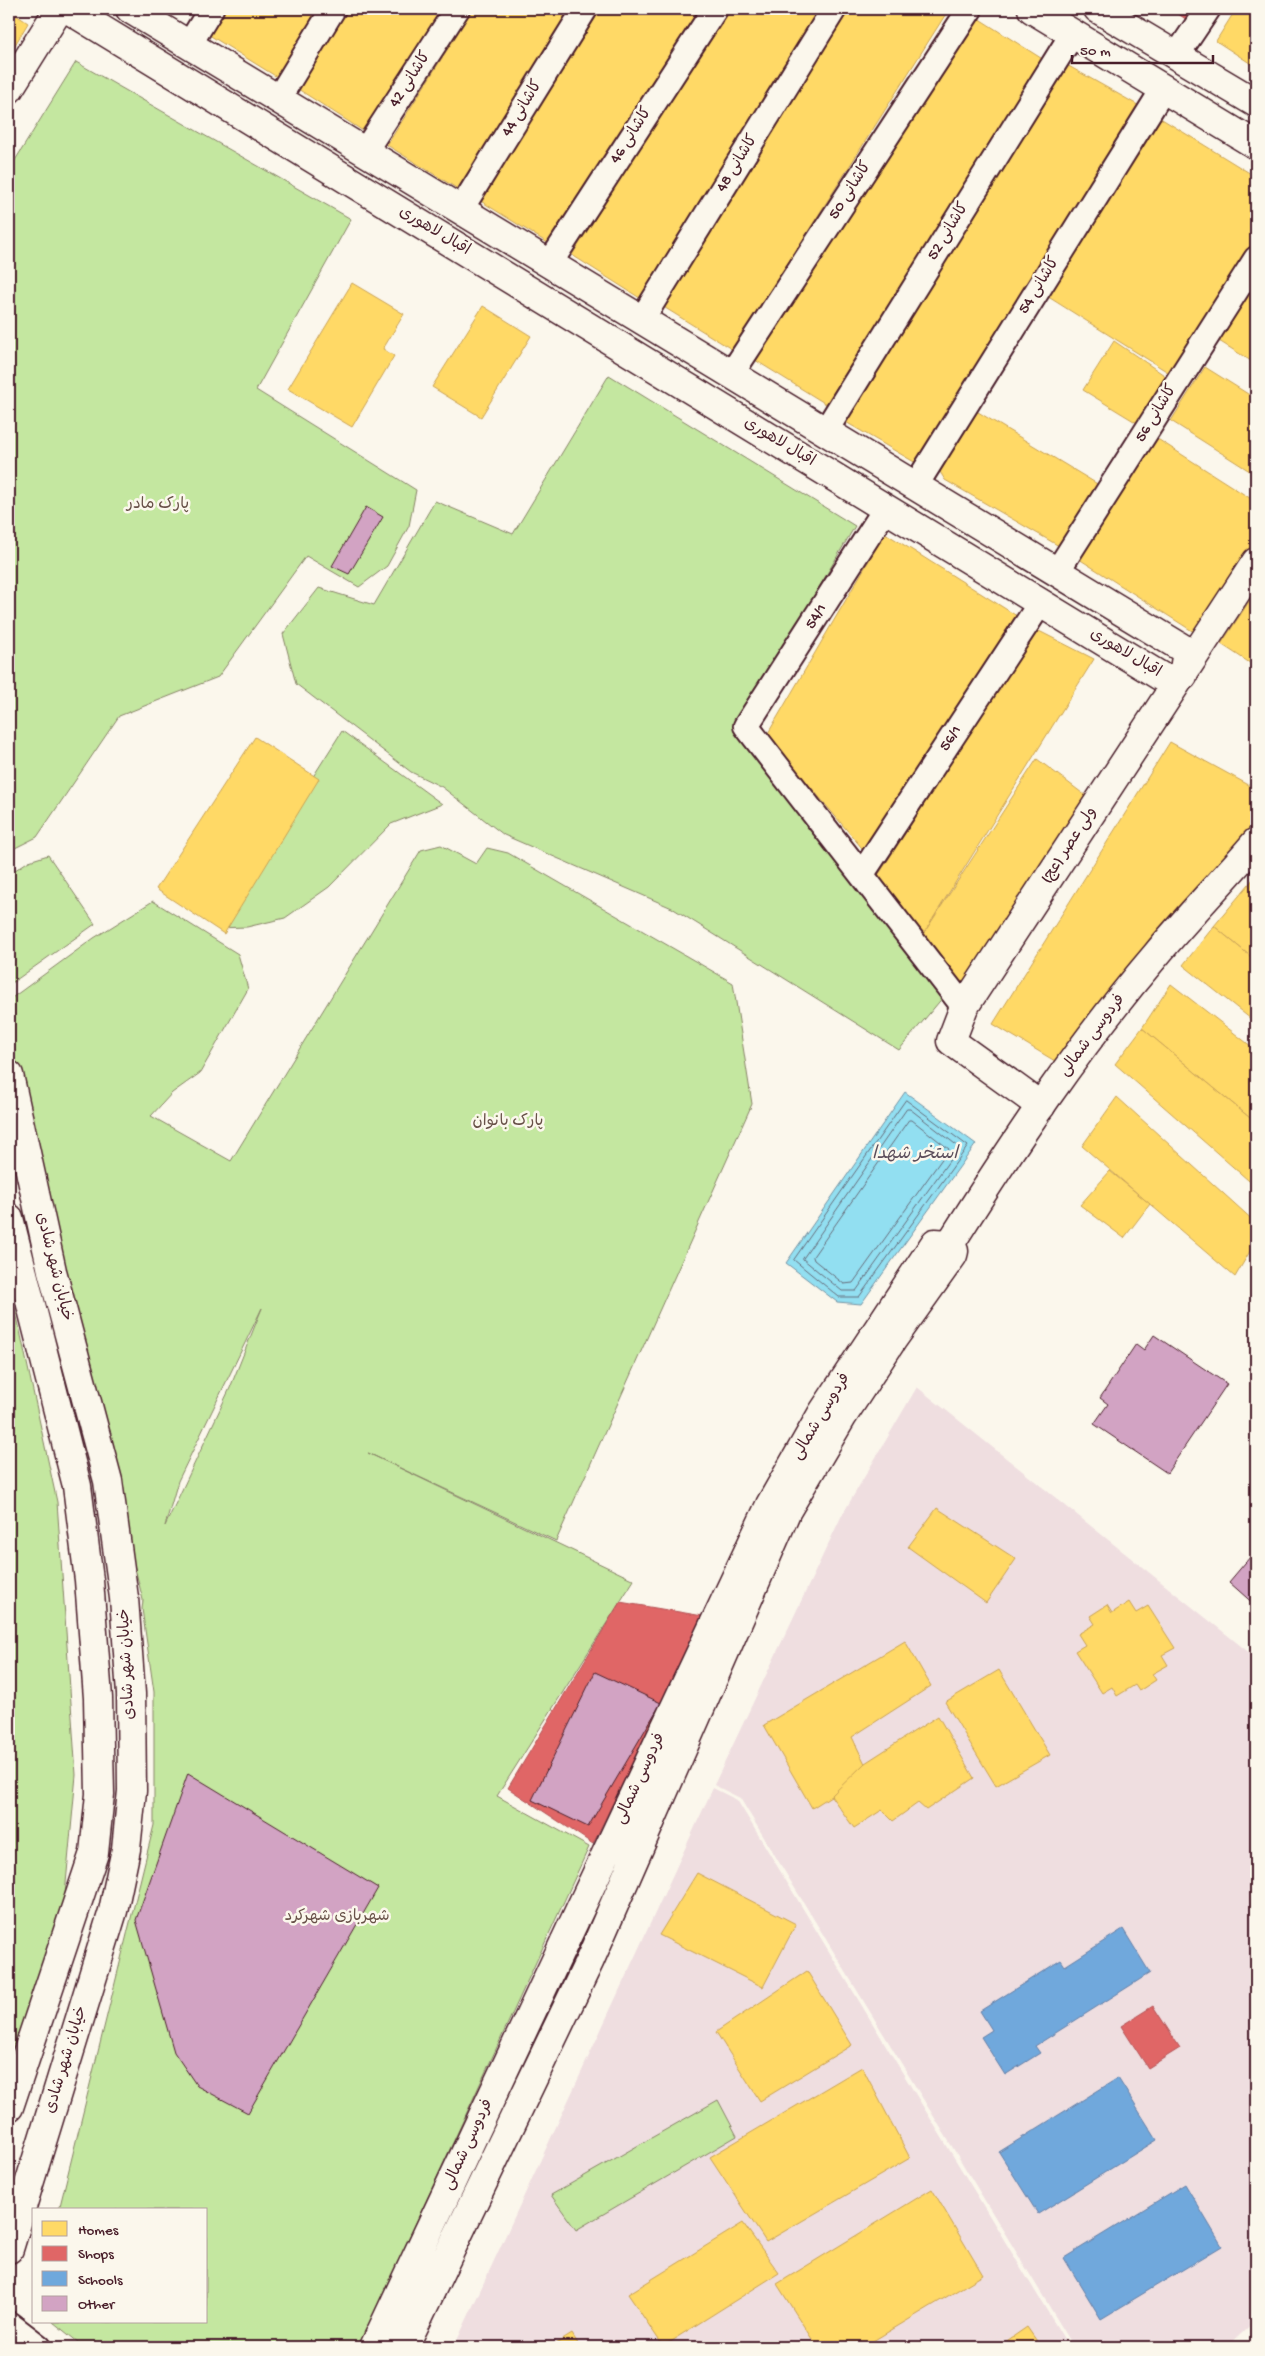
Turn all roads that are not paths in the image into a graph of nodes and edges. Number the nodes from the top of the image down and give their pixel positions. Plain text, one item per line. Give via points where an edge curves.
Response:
1 (59, 9) edge
2 (68, 9) edge
3 (130, 9) edge
4 (211, 9) edge
5 (333, 9) edge
6 (457, 9) edge
7 (585, 9) edge
8 (714, 9) edge
9 (834, 9) edge
10 (970, 9) edge
11 (1032, 9) edge
12 (1098, 9) edge
13 (1208, 9) edge
14 (1073, 33) junction
15 (189, 45) junction
16 (1177, 55) junction
17 (9, 88) edge
18 (1164, 88) junction
19 (278, 98) junction
20 (1256, 103) edge
21 (1256, 145) edge
22 (365, 151) junction
23 (461, 209) junction
24 (525, 248) junction
25 (1256, 259) edge
26 (550, 263) junction
27 (508, 277) junction
28 (642, 319) junction
29 (732, 373) junction
30 (826, 430) junction
31 (916, 484) junction
32 (886, 508) junction
33 (1256, 562) edge
34 (1058, 570) junction
35 (1041, 602) junction
36 (1183, 676) junction
37 (1256, 842) edge
38 (862, 874) junction
39 (964, 1007) junction
40 (9, 1075) edge
41 (1041, 1106) junction
42 (9, 1218) edge
43 (950, 1244) junction
44 (9, 2107) edge
45 (9, 2249) edge
46 (9, 2324) edge
47 (39, 2347) edge
48 (374, 2347) edge
49 (404, 2347) edge

1 - 17 main road
2 - 27 main road, اقبال لاهوری
3 - 15 main road, اقبال لاهوری
4 - 15 street
5 - 19 street
6 - 22 street, کاشانی 42
7 - 23 street, کاشانی 44
8 - 26 street, کاشانی 46
9 - 28 street, کاشانی 48
10 - 29 street, کاشانی 50
11 - 14 main road
12 - 16 main road
13 - 16 street
14 - 18 main road
14 - 30 street, کاشانی 52
15 - 19 main road, اقبال لاهوری
16 - 20 main road
18 - 21 main road
18 - 31 street, کاشانی 54
19 - 22 main road, اقبال لاهوری
22 - 23 main road, اقبال لاهوری
23 - 24 main road, اقبال لاهوری
24 - 26 main road, اقبال لاهوری
24 - 27 main road
25 - 34 street, کاشانی 56
26 - 28 main road, اقبال لاهوری
27 - 32 main road, اقبال لاهوری
28 - 29 main road, اقبال لاهوری
29 - 30 main road, اقبال لاهوری
30 - 31 main road, اقبال لاهوری
31 - 34 main road, اقبال لاهوری
32 - 35 main road, اقبال لاهوری
32 - 38 street, 54/1 via 746,726
33 - 36 main road, ولی عصر (عج)
34 - 36 main road, اقبال لاهوری via 1187,651
35 - 36 main road, اقبال لاهوری via 1164,679
35 - 38 street, 56/1
36 - 39 main road, ولی عصر (عج)
37 - 41 main road, فردوسی شمالی via 1156,955
38 - 39 street
39 - 41 main road, ولی عصر (عج) via 951,1041
40 - 45 main road, خیابان شهر شادی via 52,1271 108,1480 124,1598 132,1694 132,1791 126,1849 113,1911
41 - 43 main road, فردوسی شمالی
42 - 44 main road, خیابان شهر شادی via 77,1486 90,1590 98,1698 100,1794 94,1853
43 - 48 main road, فردوسی شمالی via 935,1243 823,1412 770,1505
43 - 49 main road, فردوسی شمالی via 953,1255 842,1417 787,1510 590,1960
46 - 47 street

